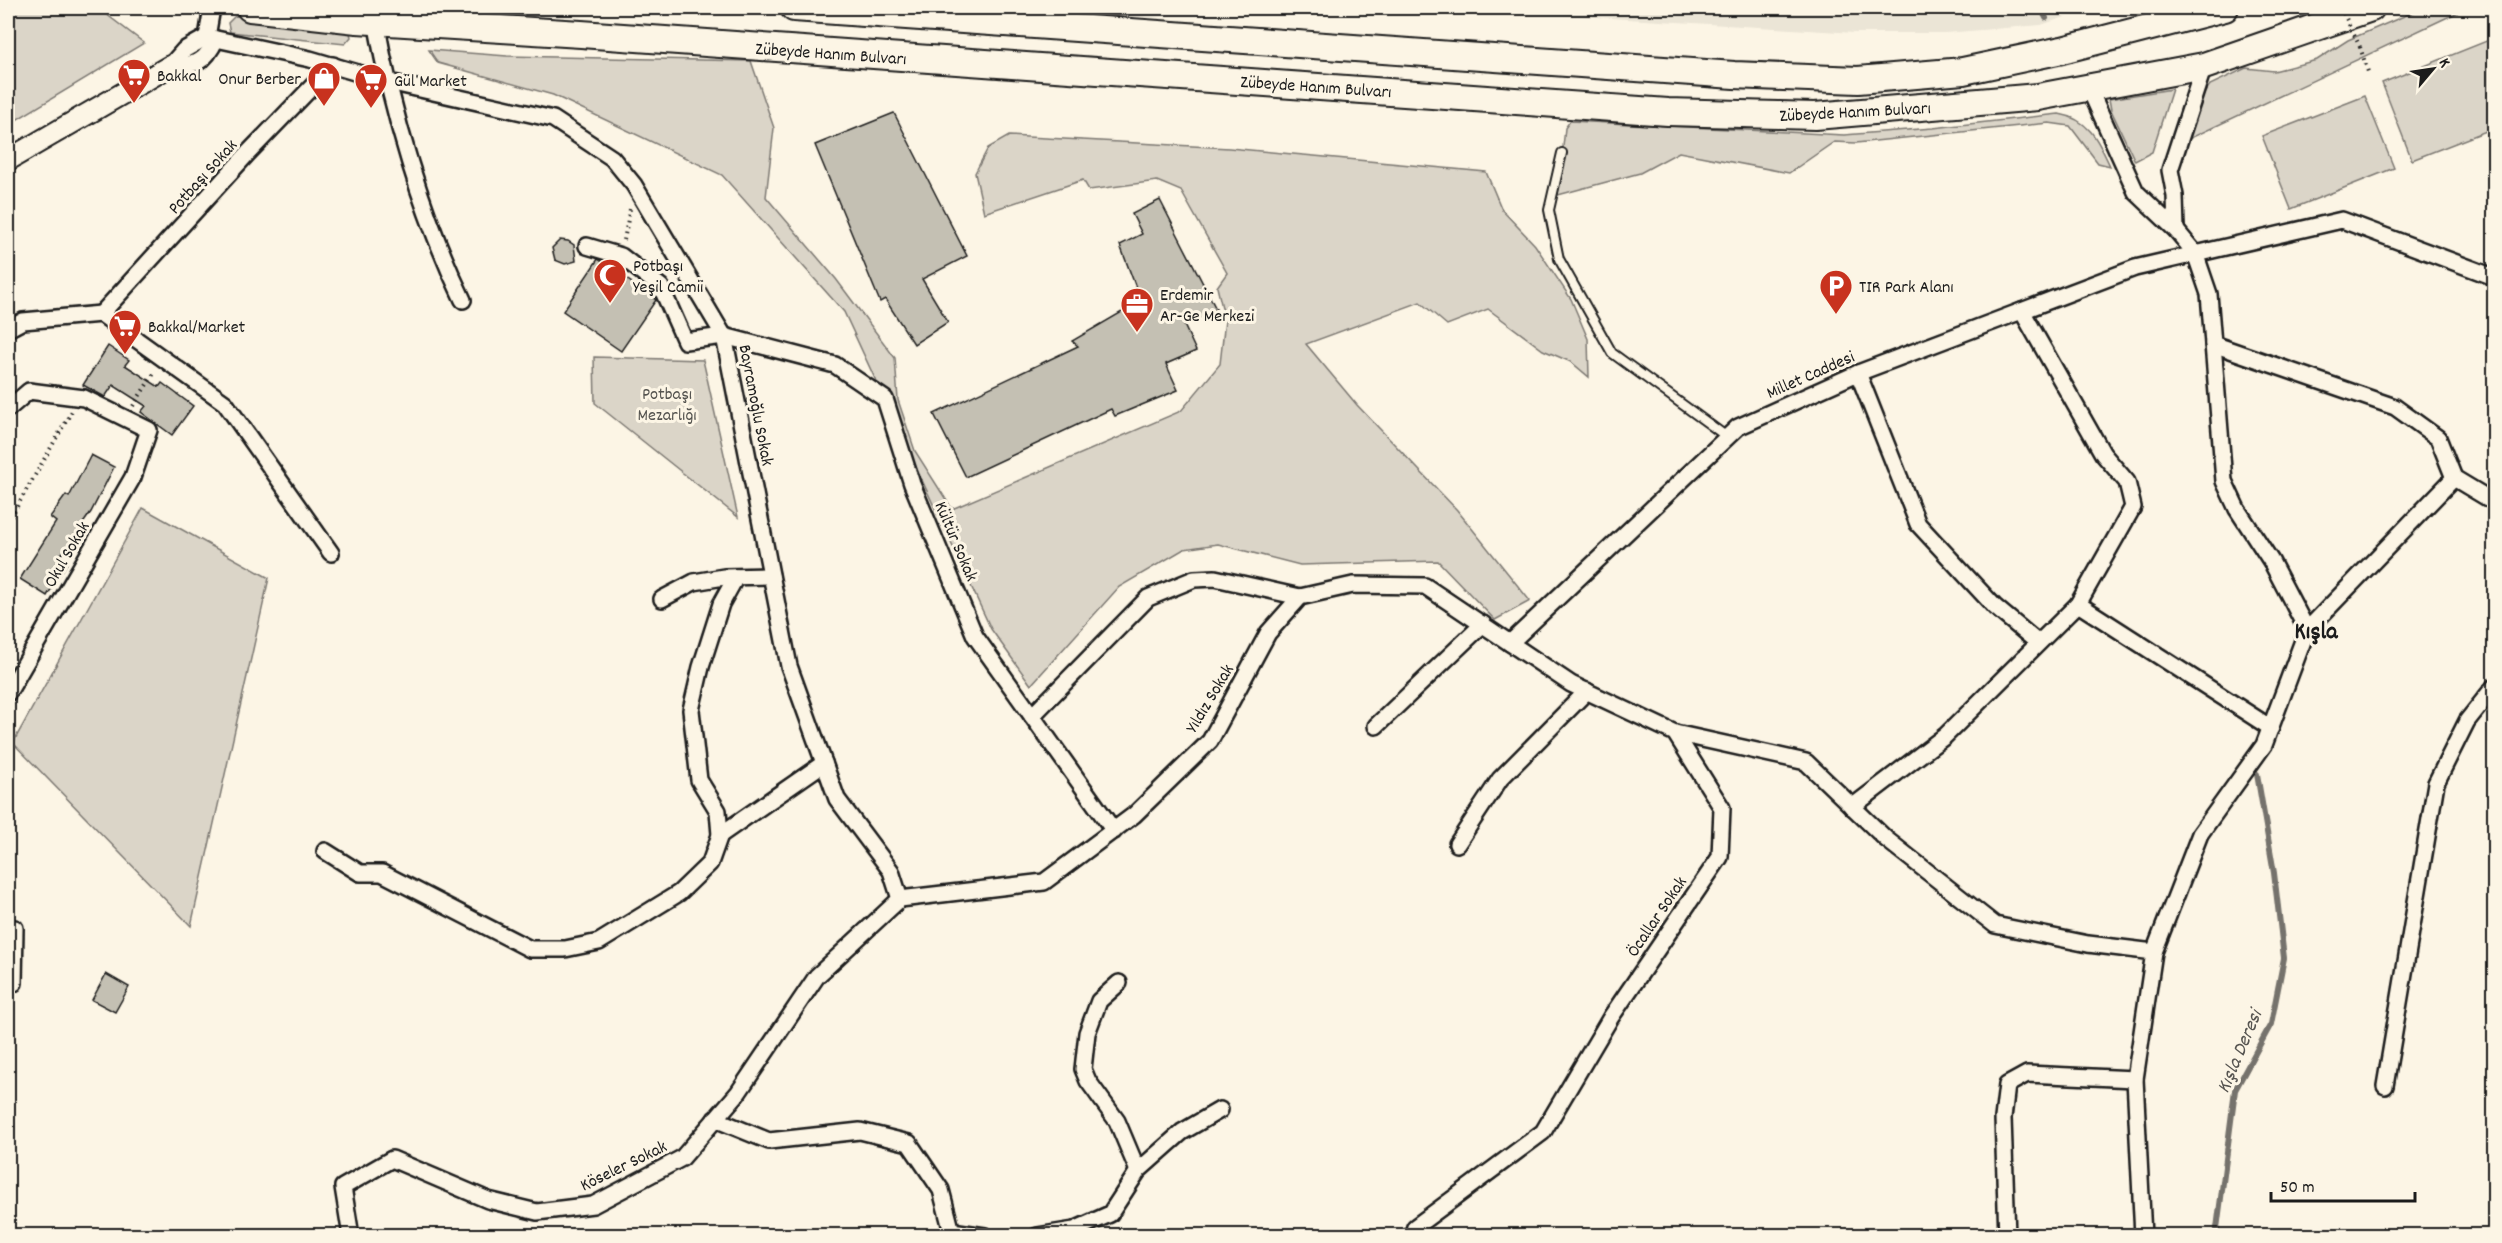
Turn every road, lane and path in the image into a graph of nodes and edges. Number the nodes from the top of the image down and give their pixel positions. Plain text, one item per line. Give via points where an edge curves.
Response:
1 (212, 8) edge
2 (250, 8) edge
3 (794, 8) edge
4 (2225, 8) edge
5 (2341, 8) edge
6 (2371, 8) edge
7 (376, 21) junction
8 (212, 38) junction
9 (333, 65) junction
10 (170, 66) joint
11 (2204, 66) junction
12 (2369, 75) dead end
13 (389, 82) junction
14 (2089, 88) junction
15 (1562, 153) dead end
16 (8, 160) edge
17 (634, 185) junction
18 (2176, 230) junction
19 (586, 246) dead end
20 (2195, 253) junction
21 (621, 256) junction
22 (2494, 277) edge
23 (463, 300) dead end
24 (2022, 311) junction
25 (101, 314) junction
26 (8, 329) edge
27 (724, 336) junction
28 (2213, 344) junction
29 (164, 359) junction
30 (1858, 374) junction
31 (80, 398) junction
32 (8, 409) edge
33 (126, 417) junction
34 (1727, 437) junction
35 (2454, 478) junction
36 (2494, 502) edge
37 (8, 522) edge
38 (331, 553) dead end
39 (736, 576) junction
40 (771, 576) junction
41 (1300, 597) junction
42 (662, 599) dead end
43 (2078, 604) junction
44 (1483, 624) junction
45 (2307, 630) junction
46 (2037, 642) junction
47 (1510, 643) junction
48 (2494, 687) edge
49 (1587, 691) junction
50 (8, 693) edge
51 (1032, 716) junction
52 (1377, 726) dead end
53 (2271, 728) junction
54 (1675, 733) junction
55 (824, 763) junction
56 (1852, 807) junction
57 (1114, 831) junction
58 (720, 835) junction
59 (1456, 844) dead end
60 (325, 851) dead end
61 (900, 899) junction
62 (8, 928) edge
63 (2154, 952) junction
64 (14, 983) dead end
65 (1119, 983) dead end
66 (2135, 1079) junction
67 (2385, 1086) dead end
68 (1220, 1110) dead end
69 (715, 1119) junction
70 (1138, 1171) junction
71 (953, 1233) edge
72 (351, 1236) edge
73 (985, 1236) edge
74 (1037, 1236) edge
75 (1412, 1236) edge
76 (2007, 1236) edge
77 (2143, 1236) edge

1 - 8 street
2 - 7 highway, Zübeyde Hanım Bulvarı
3 - 4 highway, Zübeyde Hanım Bulvarı via 1734,75 1858,80 1963,71
5 - 12 path, bridge
6 - 11 highway, Zübeyde Hanım Bulvarı
7 - 13 street
7 - 14 highway, Zübeyde Hanım Bulvarı via 1668,112 1815,116 2038,98
8 - 9 street, Bayramoğlu Sokak
8 - 10 street via 208,56 198,63
9 - 13 street, Bayramoğlu Sokak
9 - 25 street, Potbaşı Sokak
10 - 16 street
11 - 14 highway, Zübeyde Hanım Bulvarı
11 - 18 street via 2170,170
13 - 17 street, Bayramoğlu Sokak via 553,119 612,158
13 - 23 street via 440,251
14 - 18 street via 2136,192
15 - 34 lane via 1549,210 1559,259 1612,353
17 - 21 path
17 - 27 street, Bayramoğlu Sokak
18 - 20 street
19 - 21 street
20 - 22 street, Millet Caddesi via 2342,220
20 - 24 street, Millet Caddesi via 2135,268
20 - 28 street via 2209,294
21 - 27 street via 661,287 685,341
24 - 30 street, Millet Caddesi
24 - 43 street via 2103,454 2127,482 2133,507
25 - 26 street via 23,321
25 - 29 street
27 - 40 street, Bayramoğlu Sokak
27 - 51 street, Kültür Sokak via 835,365 885,399 912,484 975,636
28 - 35 street via 2395,407 2438,438
28 - 45 street via 2224,481 2236,509 2271,561
29 - 33 path
29 - 38 street via 225,403
30 - 34 street, Millet Caddesi via 1738,427
30 - 46 street via 1918,524 1995,607
31 - 32 street via 29,391
31 - 33 street
31 - 37 path
33 - 50 street, Okul Sokak via 149,430 133,477
34 - 47 street, Millet Caddesi
35 - 36 street
35 - 45 street
39 - 40 street
39 - 42 street via 694,582
39 - 58 street via 721,604 691,710 699,780 718,812
40 - 55 street, Bayramoğlu Sokak via 789,666
41 - 44 street via 1353,585 1425,586
41 - 51 street via 1215,578 1194,579 1148,598
41 - 57 street, Yıldız Sokak via 1268,633 1210,741
43 - 46 street
43 - 53 street
44 - 47 street
44 - 52 street
45 - 53 street
46 - 56 street via 1945,736
47 - 49 street
48 - 67 street via 2467,722 2436,783
49 - 54 street
49 - 59 street via 1500,779
51 - 57 street, Kültür Sokak
53 - 63 street via 2264,746 2200,834
54 - 56 street via 1806,762
54 - 75 street, Öcallar Sokak via 1722,808 1720,857 1611,1017 1543,1132 1415,1227
55 - 58 street
55 - 61 street, Bayramoğlu Sokak via 837,799 891,871
56 - 63 street via 1886,839 1995,925 2088,944
57 - 61 street, Yıldız Sokak via 1044,882
58 - 60 street via 710,862 679,893 599,942 565,949 530,949 382,873 360,873
61 - 69 street, Köseler Sokak via 817,976 738,1093
62 - 64 street via 15,928
63 - 66 street
65 - 70 street via 1100,1001 1087,1033 1083,1069 1117,1120
66 - 76 street via 2027,1074 2007,1085 2003,1118
66 - 77 street
68 - 70 street via 1182,1132
69 - 71 street via 769,1141 860,1131 909,1143 941,1191
69 - 72 street, Köseler Sokak via 682,1158 593,1205 537,1212 488,1200 392,1159 343,1187
70 - 74 street via 1110,1214 1074,1230
71 - 73 street

